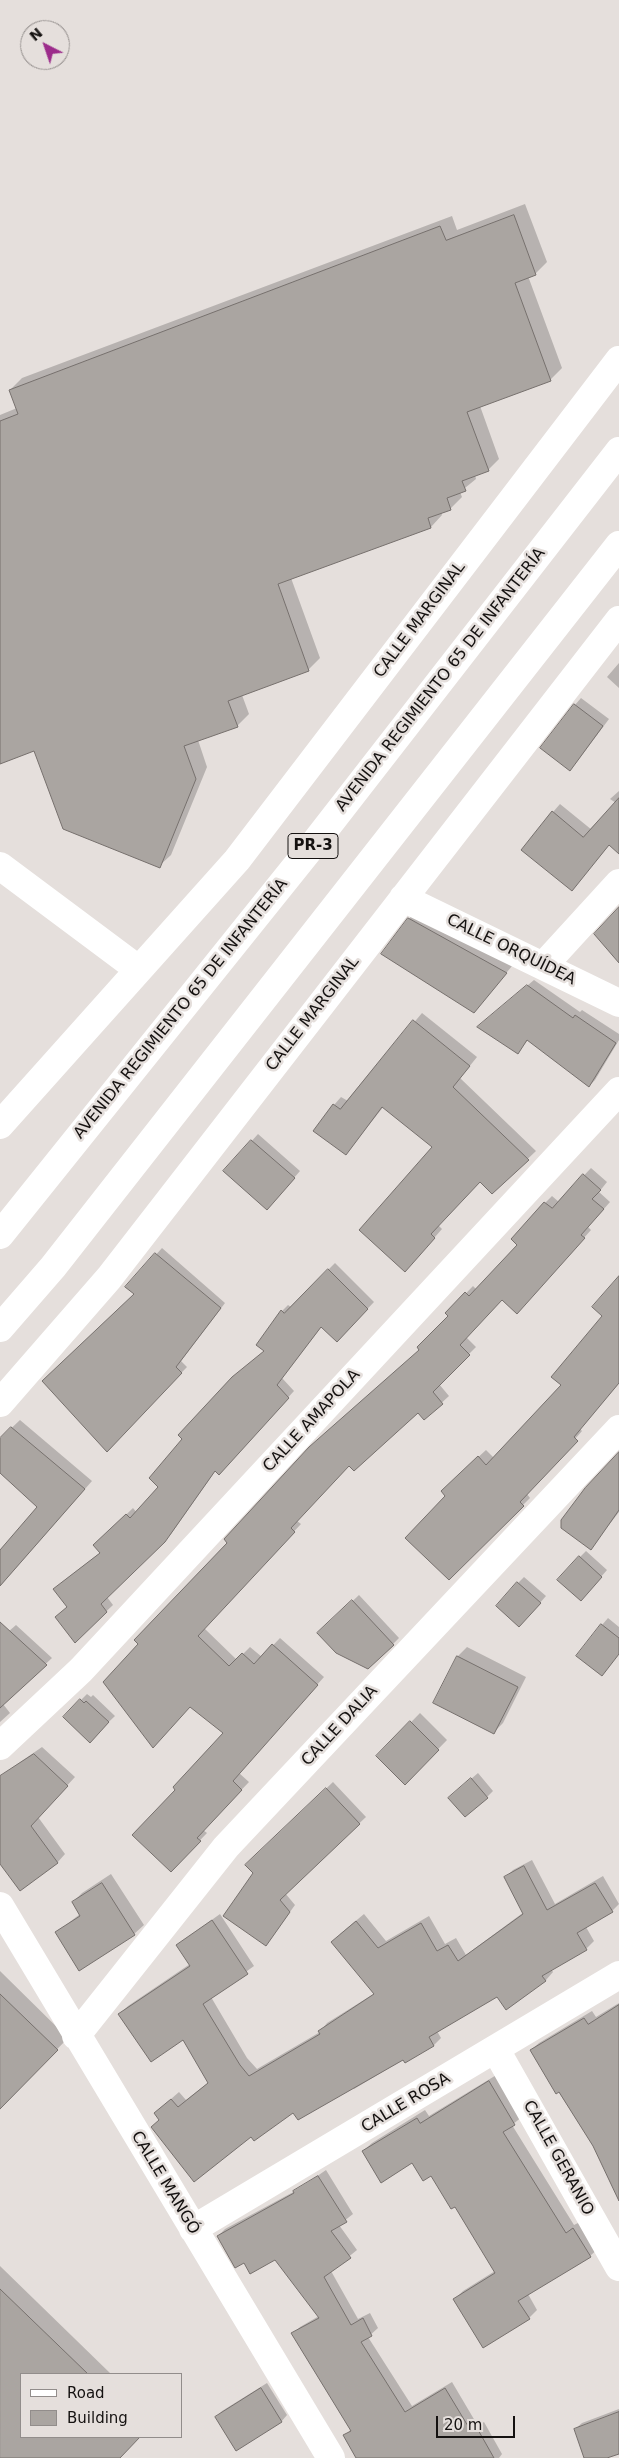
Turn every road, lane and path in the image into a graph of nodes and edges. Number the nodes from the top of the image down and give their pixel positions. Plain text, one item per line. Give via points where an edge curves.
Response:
1 (619, 360) edge
2 (619, 451) edge
3 (619, 545) edge
4 (619, 620) edge
5 (0, 866) edge
6 (619, 883) edge
7 (404, 898) junction
8 (544, 965) junction
9 (138, 969) junction
10 (619, 1003) edge
11 (619, 1091) edge
12 (0, 1125) edge
13 (0, 1235) edge
14 (0, 1328) edge
15 (0, 1403) edge
16 (619, 1428) edge
17 (0, 1746) edge
18 (0, 1906) edge
19 (619, 1975) edge
20 (76, 2036) junction
21 (496, 2050) junction
22 (193, 2229) junction
23 (619, 2267) edge
24 (331, 2458) edge

1 - 9 street, CALLE MARGINAL via 237,860
2 - 13 street, AVENIDA REGIMIENTO 65 DE INFANTERÍA / PR-3 via 309,850
3 - 14 street via 53,1267
4 - 7 street, CALLE MARGINAL
5 - 9 street
6 - 8 street
7 - 8 street, CALLE ORQUÍDEA
7 - 15 street, CALLE MARGINAL via 108,1278
8 - 10 street, CALLE ORQUÍDEA
9 - 12 street, CALLE MARGINAL
11 - 17 street, CALLE AMAPOLA via 81,1670
16 - 20 street, CALLE DALIA via 226,1847
18 - 20 street, CALLE MANGÓ
19 - 21 street, CALLE ROSA
20 - 22 street, CALLE MANGÓ
21 - 22 street, CALLE ROSA
21 - 23 street, CALLE GERANIO
22 - 24 street, CALLE MANGÓ

